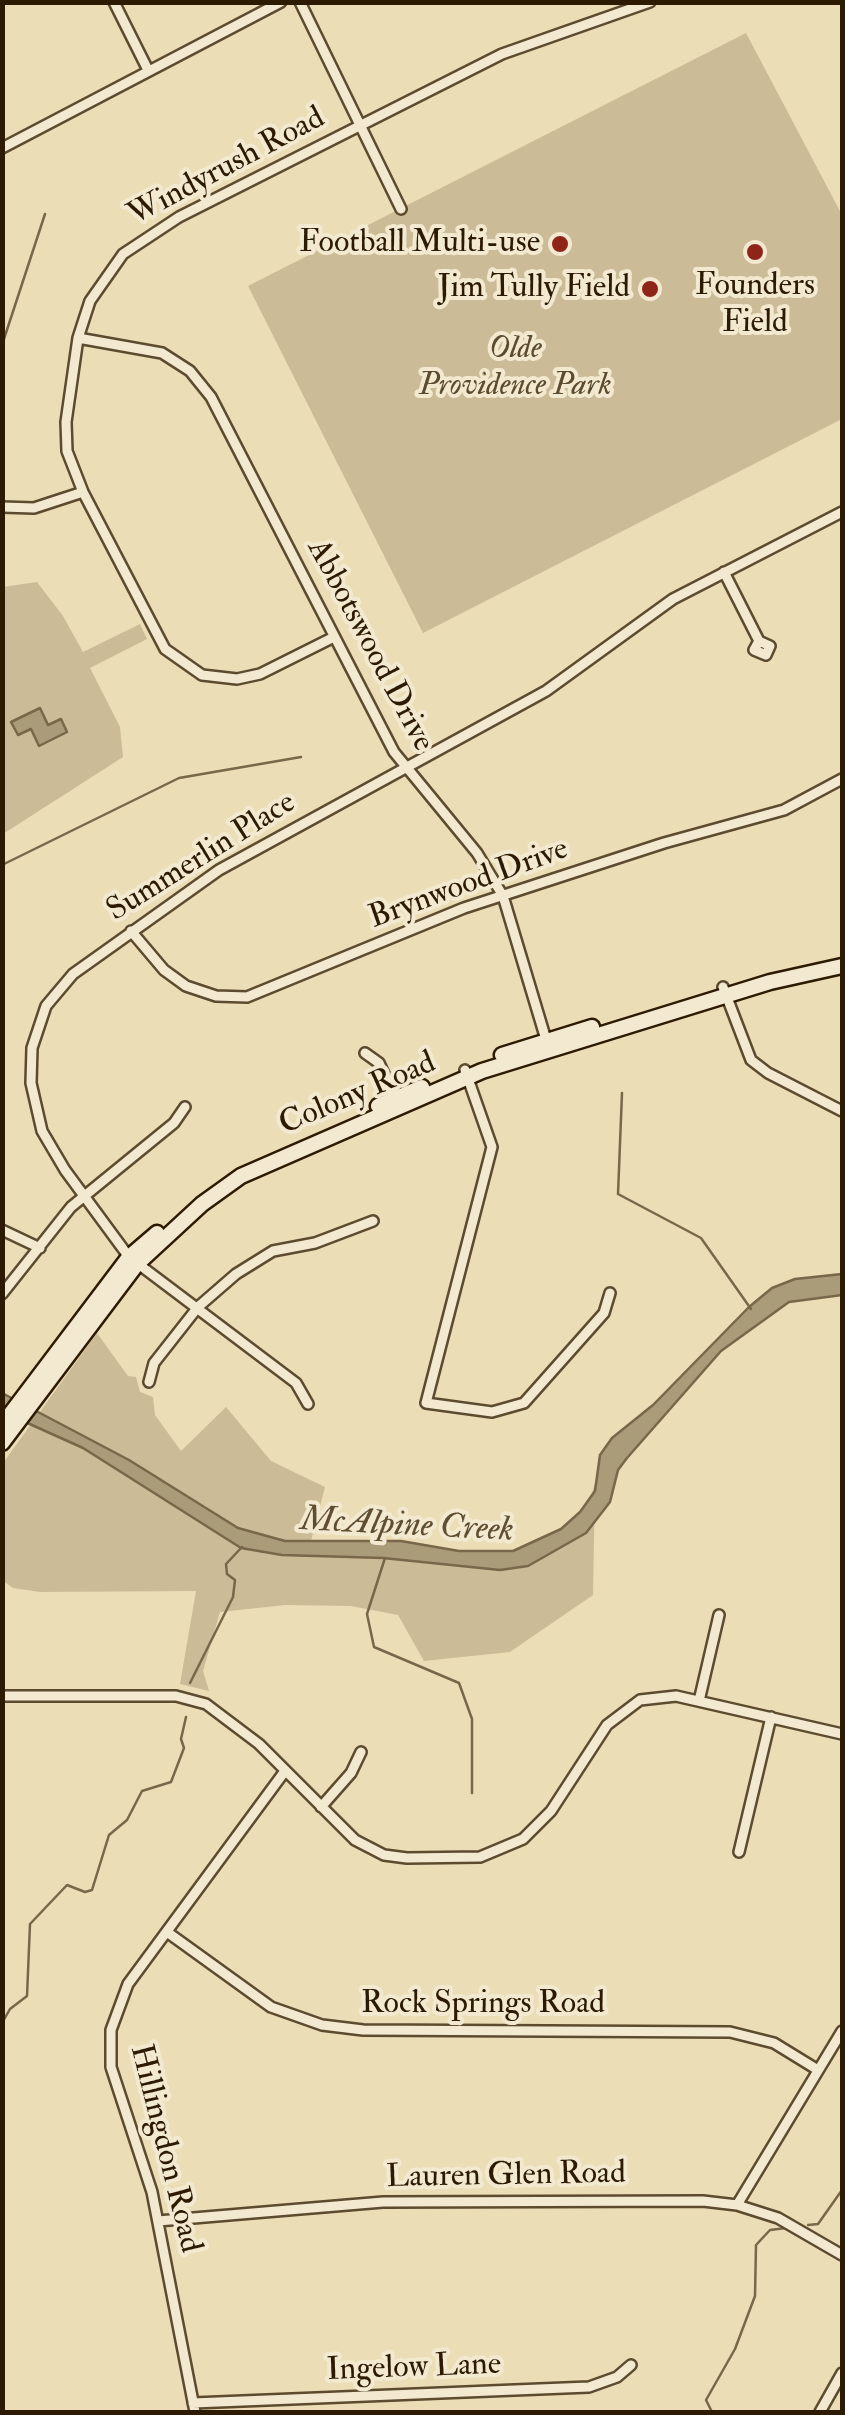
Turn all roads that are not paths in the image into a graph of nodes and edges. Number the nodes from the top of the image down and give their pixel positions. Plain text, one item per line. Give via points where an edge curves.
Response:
1 (114, 2) edge
2 (281, 2) edge
3 (300, 2) edge
4 (650, 2) edge
5 (148, 70) junction
6 (360, 126) junction
7 (2, 148) edge
8 (401, 209) dead end
9 (78, 338) junction
10 (83, 492) junction
11 (2, 508) edge
12 (842, 512) edge
13 (724, 572) junction
14 (334, 637) junction
15 (759, 640) dead end
16 (404, 768) junction
17 (842, 779) edge
18 (503, 896) junction
19 (130, 931) junction
20 (842, 956) edge
21 (842, 966) edge
22 (724, 991) junction
23 (548, 1045) junction
24 (365, 1053) dead end
25 (467, 1074) junction
26 (397, 1103) junction
27 (185, 1107) dead end
28 (842, 1111) edge
29 (85, 1196) junction
30 (372, 1221) dead end
31 (2, 1230) edge
32 (40, 1248) junction
33 (133, 1261) junction
34 (610, 1293) dead end
35 (2, 1294) edge
36 (198, 1307) junction
37 (48, 1372) junction
38 (148, 1382) dead end
39 (308, 1404) dead end
40 (2, 1424) edge
41 (2, 1443) edge
42 (720, 1615) dead end
43 (4, 1696) edge
44 (699, 1701) junction
45 (2, 1712) edge
46 (771, 1718) junction
47 (842, 1734) edge
48 (361, 1752) dead end
49 (286, 1771) junction
50 (320, 1807) junction
51 (739, 1852) dead end
52 (167, 1932) junction
53 (842, 2031) edge
54 (818, 2070) junction
55 (737, 2205) junction
56 (158, 2221) junction
57 (842, 2254) edge
58 (630, 2365) dead end
59 (842, 2373) edge
60 (194, 2408) edge
61 (820, 2412) edge

1 - 5 street
2 - 5 street
3 - 6 street
4 - 6 street, Windyrush Road via 532,40
5 - 7 street
6 - 8 street
6 - 9 street, Windyrush Road via 145,236 98,285
9 - 10 street, Windyrush Road via 65,434
9 - 14 street, Abbotswood Drive via 154,350 202,383
10 - 11 street via 34,508
10 - 14 street, Windyrush Road via 160,642 188,669 245,678
12 - 13 street, Summerlin Place
13 - 15 street
13 - 16 street, Summerlin Place via 640,622 560,682
14 - 16 street, Abbotswood Drive
16 - 18 street, Abbotswood Drive
16 - 19 street, Summerlin Place via 239,857
17 - 18 street, Brynwood Drive via 766,816
18 - 19 street, Brynwood Drive via 247,997 186,986
18 - 23 street, Abbotswood Drive
19 - 29 street, Summerlin Place via 64,982 42,1014 32,1048 31,1082 42,1130
20 - 22 main road, Colony Road
21 - 22 main road, Colony Road
22 - 23 main road, Colony Road
22 - 28 street via 751,1060
23 - 25 main road, Colony Road
24 - 26 street via 379,1063
25 - 26 main road, Colony Road
25 - 34 street via 492,1147 425,1396 432,1405 492,1412 524,1403 604,1314
26 - 33 main road, Colony Road via 241,1166
27 - 29 street via 174,1124
29 - 32 street
29 - 33 street, Summerlin Place
30 - 36 street via 315,1244 273,1250
31 - 32 street
32 - 35 street
33 - 36 street, Summerlin Place
33 - 37 main road, Colony Road
36 - 38 street via 154,1363
36 - 39 street, Summerlin Place via 296,1383
37 - 40 main road, Colony Road
37 - 41 main road, Colony Road
42 - 44 street
43 - 45 street
43 - 49 street via 195,1700 230,1720
44 - 46 street
44 - 50 street via 665,1696 627,1706 607,1725 543,1822 509,1847 480,1857 384,1854 355,1840
46 - 47 street
46 - 51 street
48 - 50 street via 351,1774
49 - 50 street
49 - 52 street, Hillingdon Road
52 - 54 street, Rock Springs Road via 271,2007 322,2025 730,2032 774,2044
52 - 56 street, Hillingdon Road via 119,2000 110,2042 114,2079
53 - 54 street
54 - 55 street
55 - 56 street, Lauren Glen Road via 454,2200
55 - 57 street, Lauren Glen Road via 794,2224
56 - 60 street, Hillingdon Road
58 - 60 street, Ingelow Lane via 589,2387
59 - 61 street

